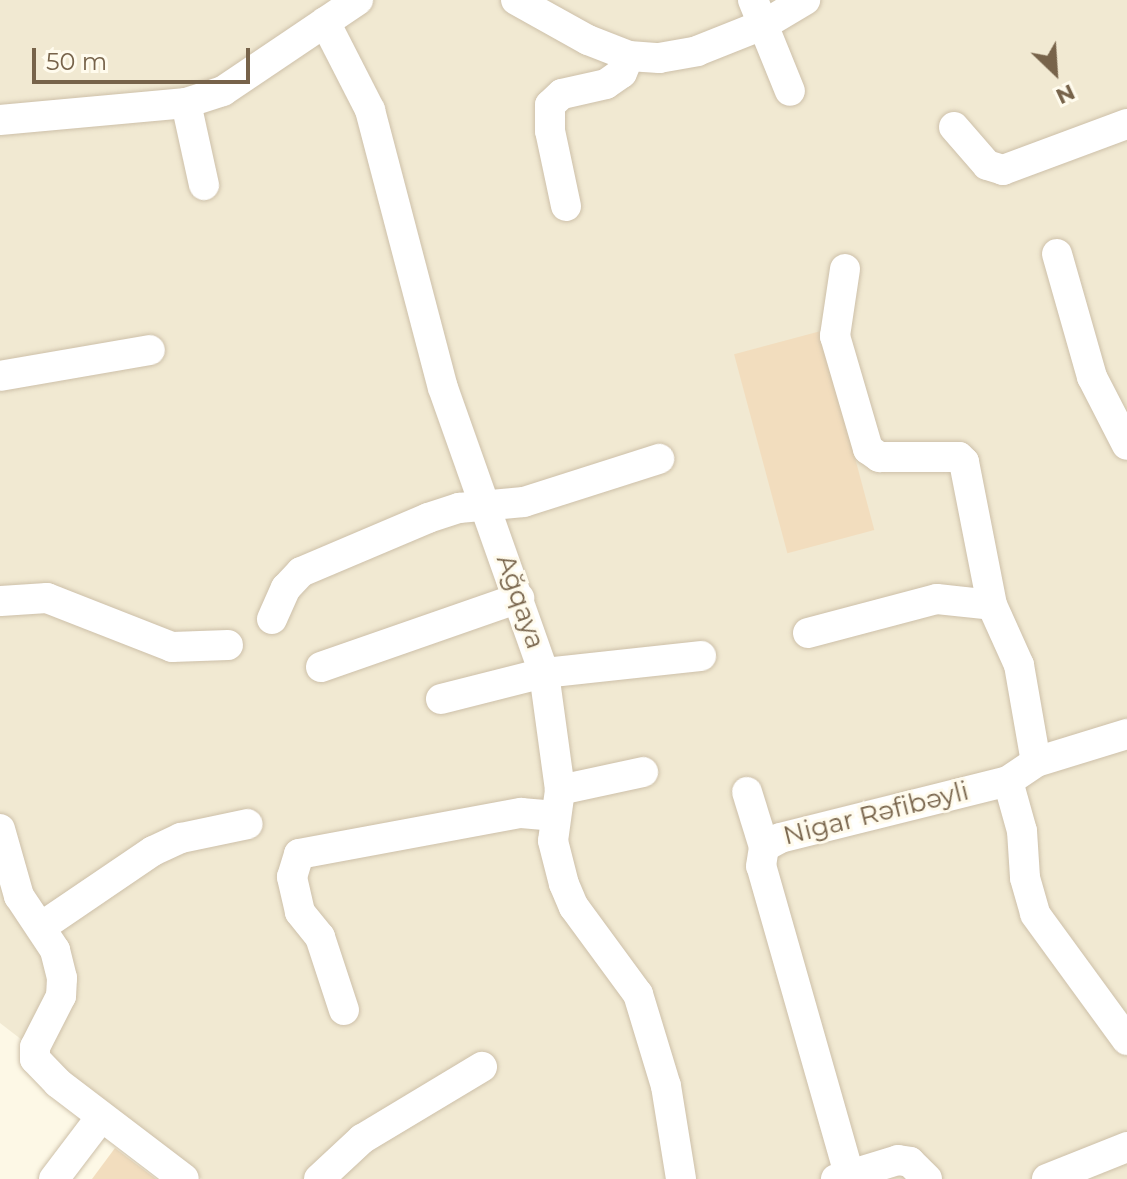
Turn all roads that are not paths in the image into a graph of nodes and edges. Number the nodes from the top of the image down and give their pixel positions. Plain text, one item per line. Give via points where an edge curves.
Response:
1 (358, 0) edge
2 (516, 0) edge
3 (805, 0) edge
4 (759, 12) edge
5 (325, 22) junction
6 (629, 56) junction
7 (790, 91) dead end
8 (186, 103) junction
9 (0, 120) edge
10 (1127, 124) edge
11 (954, 127) dead end
12 (204, 185) dead end
13 (566, 206) dead end
14 (1057, 254) dead end
15 (845, 269) dead end
16 (150, 350) dead end
17 (0, 376) edge
18 (1127, 445) edge
19 (659, 459) dead end
20 (485, 505) junction
21 (0, 595) edge
22 (519, 598) junction
23 (0, 601) edge
24 (992, 605) junction
25 (272, 619) dead end
26 (808, 633) dead end
27 (228, 645) dead end
28 (701, 656) dead end
29 (321, 667) dead end
30 (544, 673) junction
31 (441, 699) dead end
32 (1127, 734) edge
33 (1036, 762) junction
34 (643, 772) dead end
35 (1008, 781) junction
36 (747, 792) dead end
37 (557, 803) junction
38 (248, 824) dead end
39 (0, 829) edge
40 (764, 847) junction
41 (10, 897) edge
42 (41, 927) junction
43 (344, 1010) dead end
44 (1127, 1040) edge
45 (482, 1067) dead end
46 (101, 1117) junction
47 (1127, 1147) edge
48 (842, 1176) edge
49 (54, 1179) edge
50 (184, 1179) edge
51 (319, 1179) edge
52 (681, 1179) edge
53 (927, 1179) edge
54 (1047, 1179) edge

1 - 5 street
2 - 6 street
3 - 4 street
4 - 6 street via 697,51 659,58
4 - 7 street
5 - 8 street via 223,91
5 - 20 street, Ağqaya via 370,110 443,388
6 - 13 street via 622,73 606,84 562,94 550,105 550,131
8 - 9 street
8 - 12 street
10 - 11 street via 1003,170 987,165
14 - 18 street via 1092,377
15 - 24 street via 835,336 868,449 879,457 959,457 964,462
16 - 17 street
19 - 20 street via 524,502
20 - 22 street, Ağqaya
20 - 25 street via 428,518 301,572 286,588
21 - 23 street
22 - 29 street
22 - 30 street, Ağqaya
23 - 27 street via 59,601 172,647
24 - 26 street via 937,599
24 - 33 street via 1019,665
28 - 30 street
30 - 31 street
30 - 37 street, Ağqaya
32 - 33 street, Nigar Rəfibəyli
33 - 35 street, Nigar Rəfibəyli
34 - 37 street
35 - 40 street, Nigar Rəfibəyli via 780,838
35 - 44 street via 1035,914
36 - 40 street
37 - 43 street via 299,854 292,877 300,912 320,937
37 - 52 street, Ağqaya via 553,841 574,907 638,994 666,1086
38 - 42 street via 181,838 153,851
39 - 41 street
40 - 48 street, Nigar Rəfibəyli via 765,880
41 - 42 street
42 - 46 street via 55,950 62,978 61,996 35,1047 35,1059
45 - 51 street via 362,1139
46 - 49 street
46 - 50 street
47 - 54 street
48 - 53 street via 898,1160 910,1162

